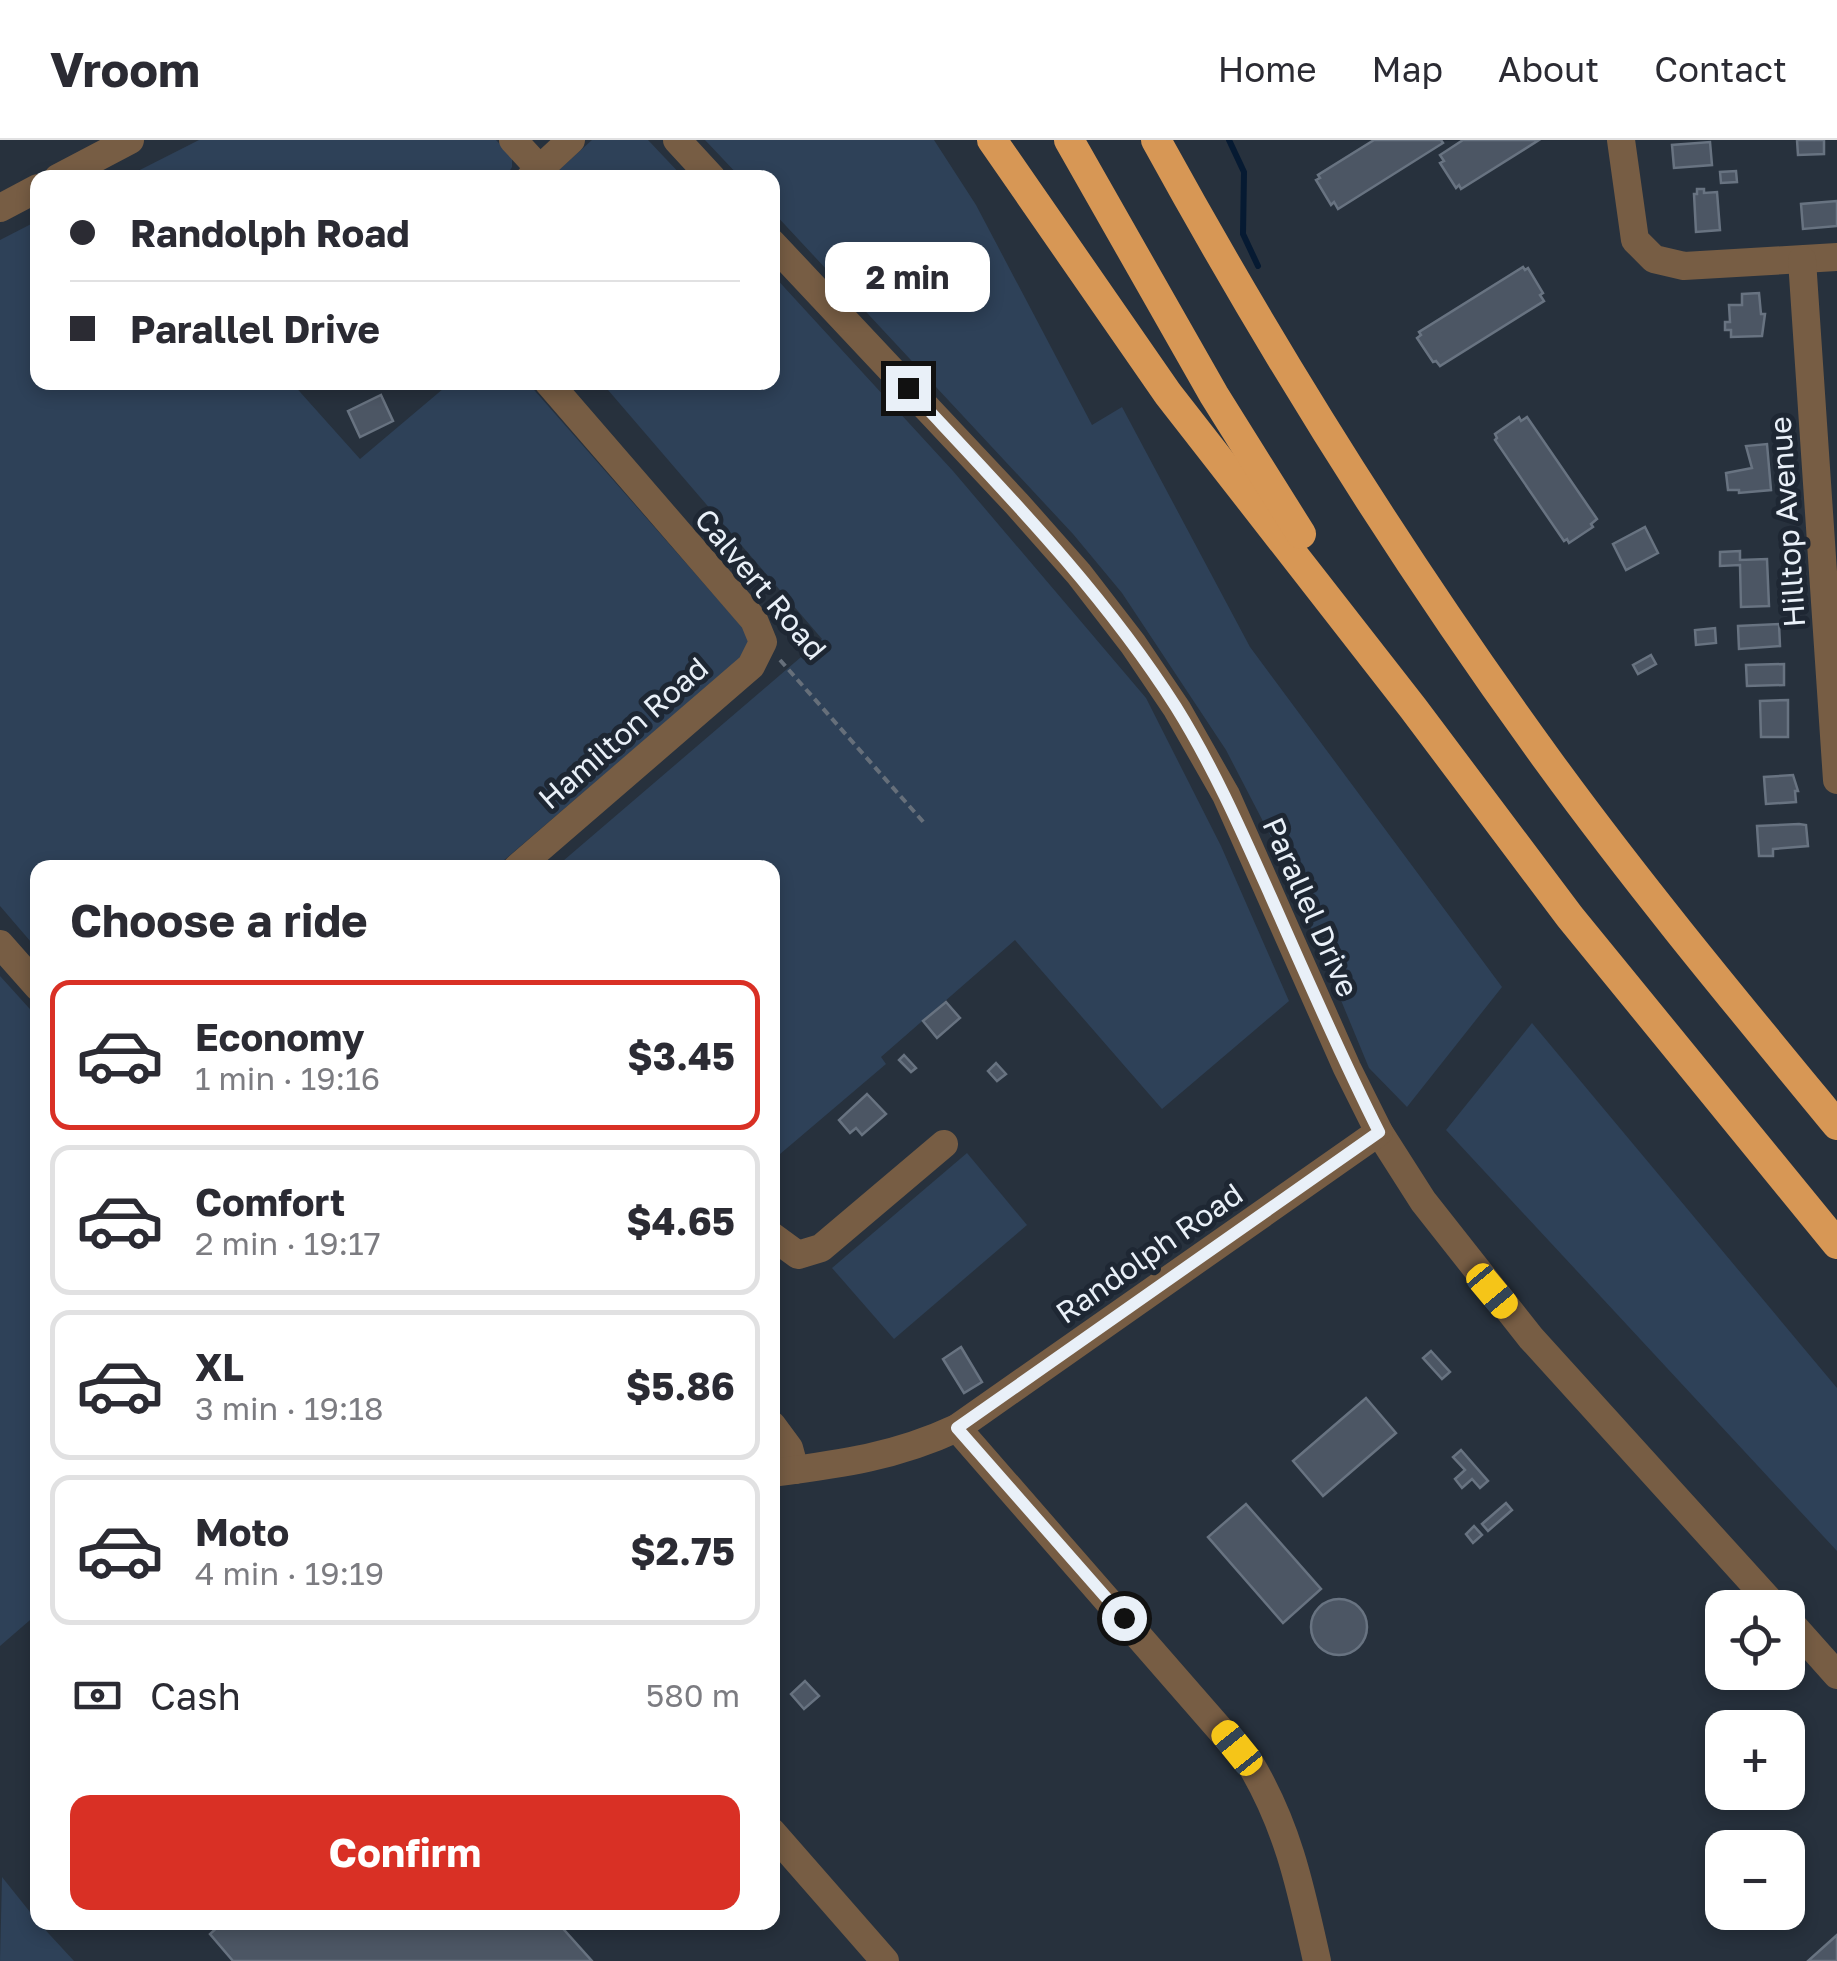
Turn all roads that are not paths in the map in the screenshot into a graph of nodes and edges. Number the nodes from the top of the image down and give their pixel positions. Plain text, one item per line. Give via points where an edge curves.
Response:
1 (130, 140) edge
2 (514, 140) edge
3 (570, 140) edge
4 (676, 140) edge
5 (992, 140) edge
6 (1069, 140) edge
7 (1156, 140) edge
8 (1622, 140) edge
9 (73, 170) edge
10 (533, 170) edge
11 (538, 170) edge
12 (704, 170) edge
13 (30, 192) edge
14 (0, 208) edge
15 (780, 251) edge
16 (1837, 257) edge
17 (1802, 260) junction
18 (555, 390) edge
19 (763, 642) joint
20 (1414, 708) junction
21 (1837, 780) edge
22 (526, 860) edge
23 (0, 944) edge
24 (30, 978) edge
25 (1837, 1125) edge
26 (1379, 1132) junction
27 (944, 1144) dead end
28 (780, 1242) edge
29 (1837, 1244) edge
30 (957, 1428) junction
31 (780, 1436) edge
32 (784, 1471) edge
33 (1760, 1590) edge
34 (1805, 1639) edge
35 (1837, 1674) edge
36 (780, 1841) edge
37 (885, 1961) edge
38 (1317, 1961) edge

1 - 9 street
2 - 10 street
3 - 11 street
4 - 12 street
5 - 20 highway via 1168,394
6 - 20 highway via 1214,395
7 - 25 highway via 1277,351 1474,656 1623,860
8 - 17 street via 1635,240 1654,259
13 - 14 street
15 - 26 street, Parallel Drive via 1067,560 1155,676 1226,795
16 - 17 street
17 - 21 street, Hilltop Avenue
18 - 19 street, Calvert Road via 754,620
19 - 22 street, Hamilton Road via 751,666
20 - 29 highway via 1570,916
23 - 24 street
26 - 30 street, Randolph Road
26 - 33 street, Parallel Drive via 1422,1200 1520,1324
27 - 28 street via 821,1248 798,1254
30 - 32 street, Randolph Road via 916,1447
30 - 38 street via 1251,1765 1291,1850
31 - 32 street via 789,1448
34 - 35 street
36 - 37 street

